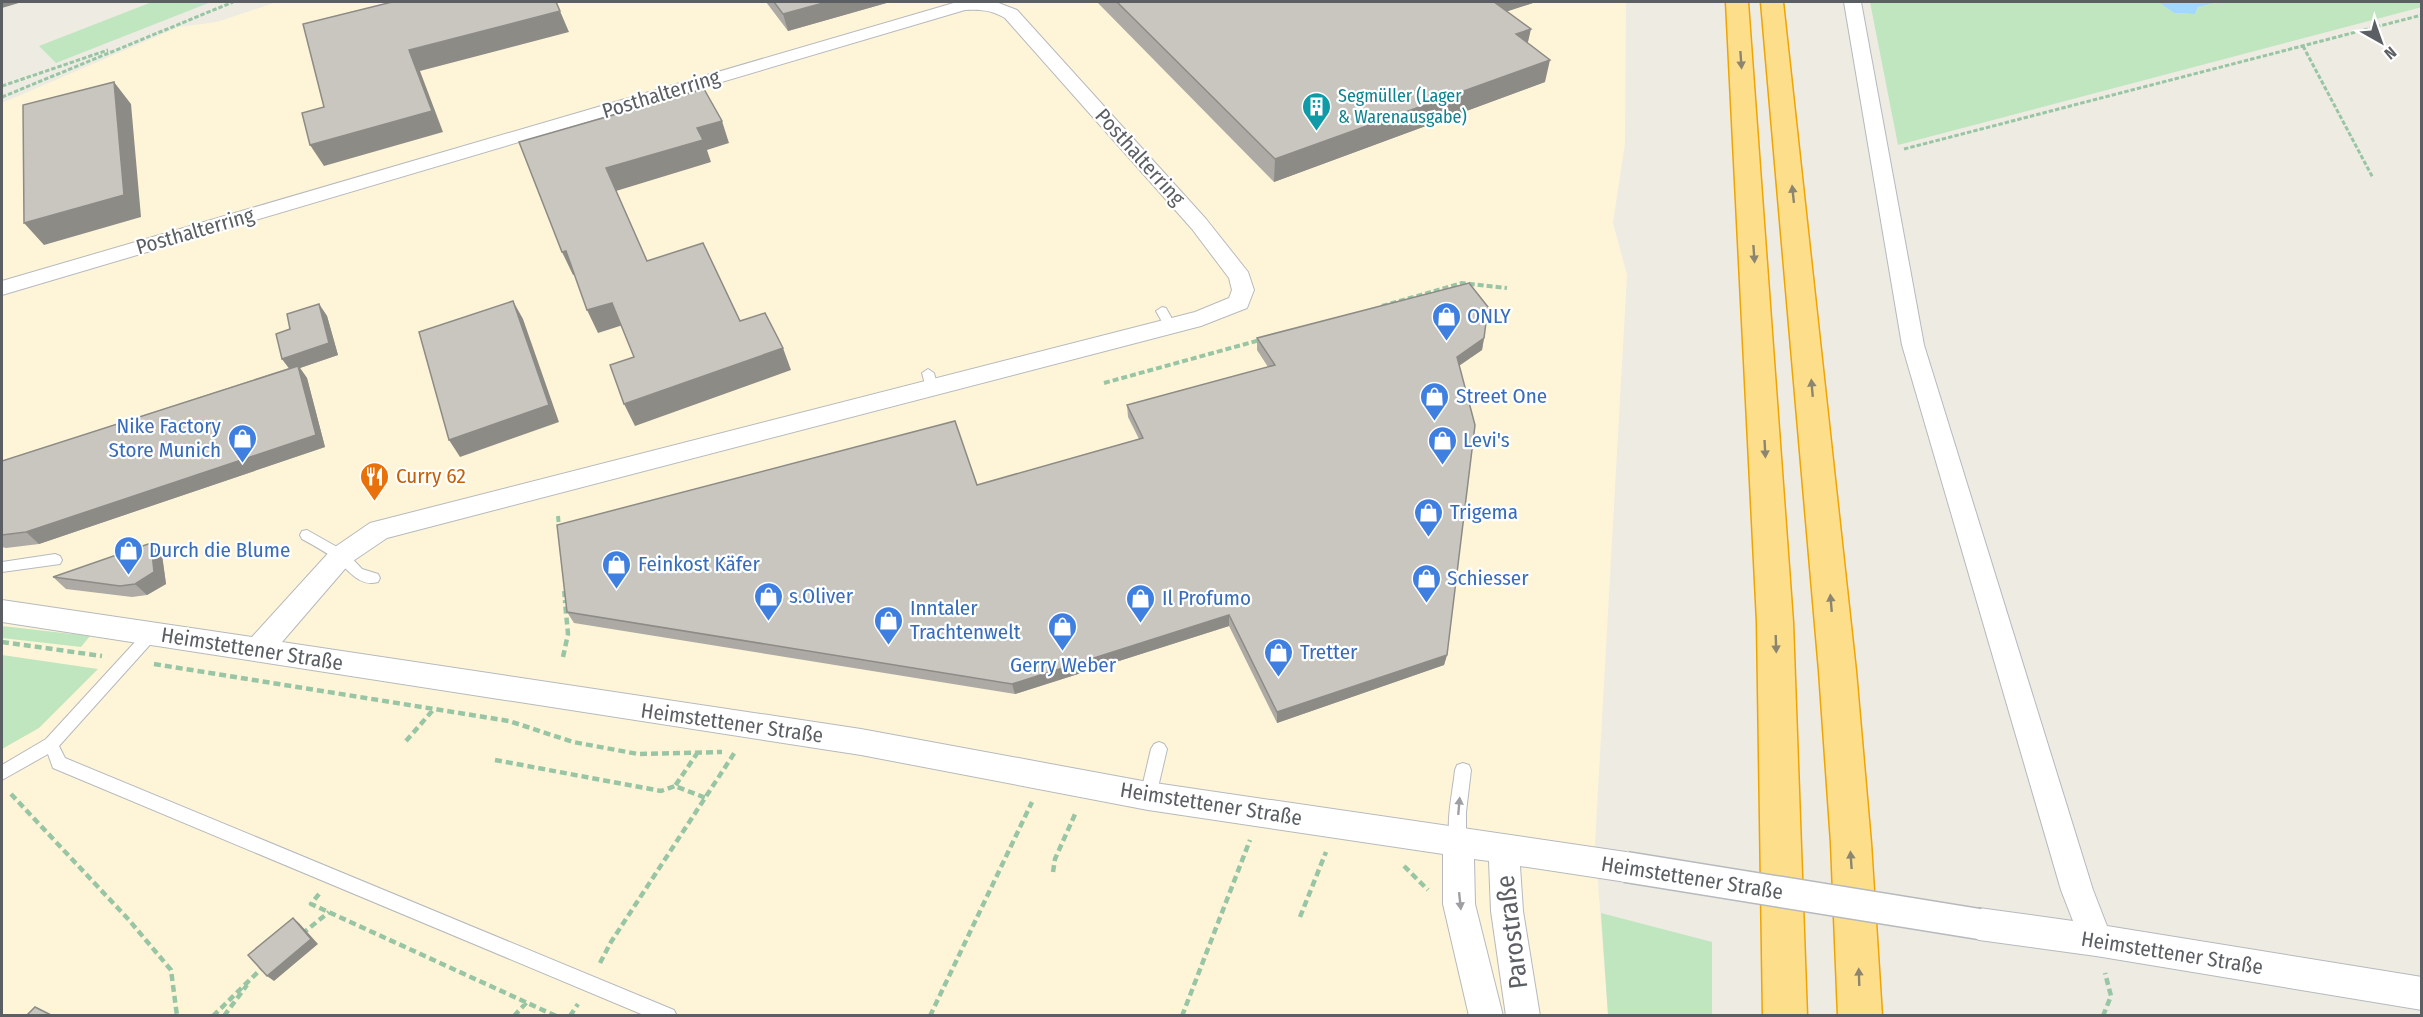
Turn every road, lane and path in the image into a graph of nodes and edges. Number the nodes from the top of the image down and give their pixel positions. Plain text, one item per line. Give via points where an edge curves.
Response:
1 (232, 2) edge
2 (1737, 2) edge
3 (1772, 2) edge
4 (1852, 2) edge
5 (964, 3) edge
6 (1001, 4) edge
7 (2421, 15) edge
8 (128, 44) junction
9 (2303, 46) junction
10 (2, 86) edge
11 (2, 97) edge
12 (1880, 155) junction
13 (2373, 178) dead end
14 (2, 288) edge
15 (1507, 288) dead end
16 (1381, 306) edge
17 (1266, 338) edge
18 (1104, 383) dead end
19 (558, 516) dead end
20 (307, 535) dead end
21 (560, 538) edge
22 (340, 556) junction
23 (55, 560) dead end
24 (2, 567) edge
25 (374, 578) dead end
26 (564, 582) edge
27 (2, 611) edge
28 (151, 634) junction
29 (2, 642) edge
30 (258, 650) junction
31 (563, 657) dead end
32 (126, 660) junction
33 (434, 710) junction
34 (406, 741) dead end
35 (51, 744) junction
36 (1159, 749) dead end
37 (698, 751) junction
38 (495, 760) dead end
39 (1463, 770) dead end
40 (2, 773) edge
41 (675, 786) junction
42 (9, 792) dead end
43 (1148, 796) junction
44 (706, 798) junction
45 (1033, 801) dead end
46 (1078, 809) dead end
47 (1251, 839) dead end
48 (1458, 842) junction
49 (1504, 848) junction
50 (1326, 852) dead end
51 (1053, 872) dead end
52 (335, 879) junction
53 (329, 911) junction
54 (1300, 917) dead end
55 (299, 936) edge
56 (2096, 940) junction
57 (271, 960) edge
58 (254, 976) junction
59 (589, 985) junction
60 (2421, 994) edge
61 (527, 1002) junction
62 (177, 1016) edge
63 (213, 1016) edge
64 (224, 1016) edge
65 (514, 1016) edge
66 (556, 1016) edge
67 (570, 1016) edge
68 (668, 1016) edge
69 (930, 1016) edge
70 (1182, 1016) edge
71 (1486, 1016) edge
72 (1523, 1016) edge
73 (1785, 1016) edge
74 (1860, 1016) edge
75 (2103, 1016) edge

1 - 8 path
2 -> 73 highway via 1775,622
74 -> 3 highway via 1834,636
4 - 12 street
5 - 6 street, Posthalterring
5 - 14 street, Posthalterring
6 - 22 street, Posthalterring via 1199,224 1240,277 1243,290 1239,303 1201,318 1166,319 379,530
7 - 9 path
8 - 10 path
8 - 11 path
9 - 12 path
9 - 13 path
12 - 56 street via 1913,345 2077,890
15 - 16 path via 1462,283
17 - 18 path
19 - 21 path
20 - 22 lane
22 - 25 lane via 357,573
22 - 30 street, Posthalterring
23 - 24 lane
26 - 31 path via 568,634
27 - 28 street, Heimstettener Straße
28 - 30 street, Heimstettener Straße
28 - 32 lane
29 - 32 path
30 - 43 street, Heimstettener Straße via 861,742
32 - 33 path
32 - 35 lane
33 - 34 path
33 - 37 path via 509,721 573,742 638,754
35 - 40 lane
35 - 52 lane via 59,763
36 - 43 lane
37 - 41 path
37 - 44 path via 735,752
38 - 41 path via 661,791
48 -> 39 lane
41 - 44 path
42 - 62 path via 171,970
43 - 48 street, Heimstettener Straße
44 - 59 path via 611,942
45 - 69 path
46 - 51 path
47 - 70 path
48 - 49 street, Heimstettener Straße
48 -> 71 street, Parostraße via 1459,904
49 - 56 street, Heimstettener Straße, bridge
49 - 72 street, Parostraße via 1507,911
50 - 54 path
52 - 53 path via 311,904
52 - 59 lane
53 - 55 path
53 - 61 path
56 - 60 street, Heimstettener Straße
56 - 75 path via 2112,996
57 - 58 path
58 - 63 path
58 - 64 path
59 - 67 path
59 - 68 lane
61 - 65 path
61 - 66 path

